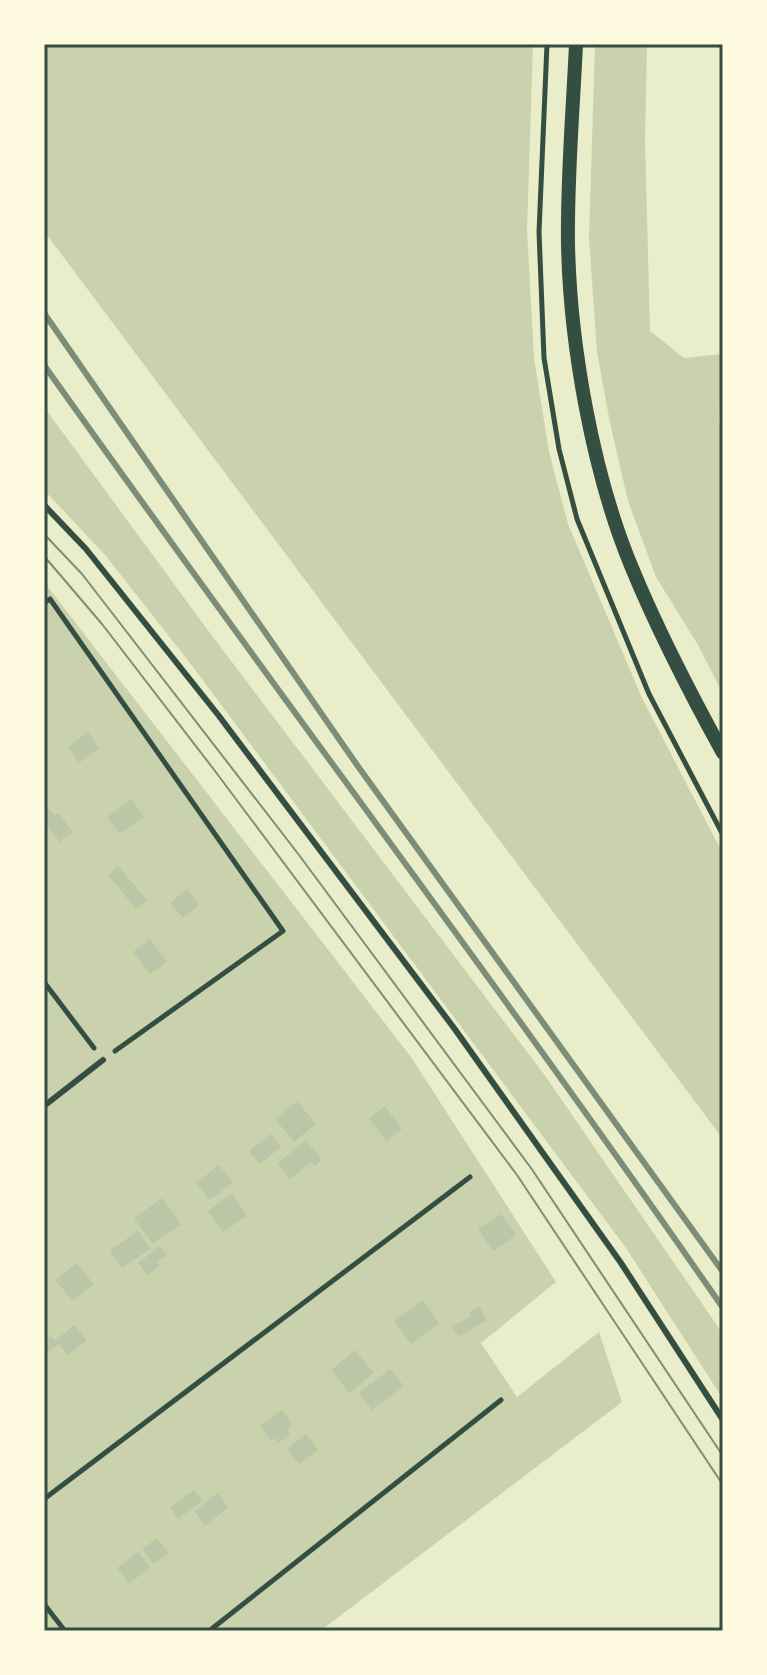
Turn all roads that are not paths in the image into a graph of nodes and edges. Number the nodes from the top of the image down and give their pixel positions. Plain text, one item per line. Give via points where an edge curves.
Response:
1 (576, 44) edge
2 (44, 505) edge
3 (723, 753) edge
4 (103, 1060) road end
5 (44, 1106) edge
6 (723, 1420) edge

1 - 3 street via 568,244 578,360 592,434 632,568
2 - 6 lane via 86,549 219,716 454,1028 621,1263
4 - 5 lane

